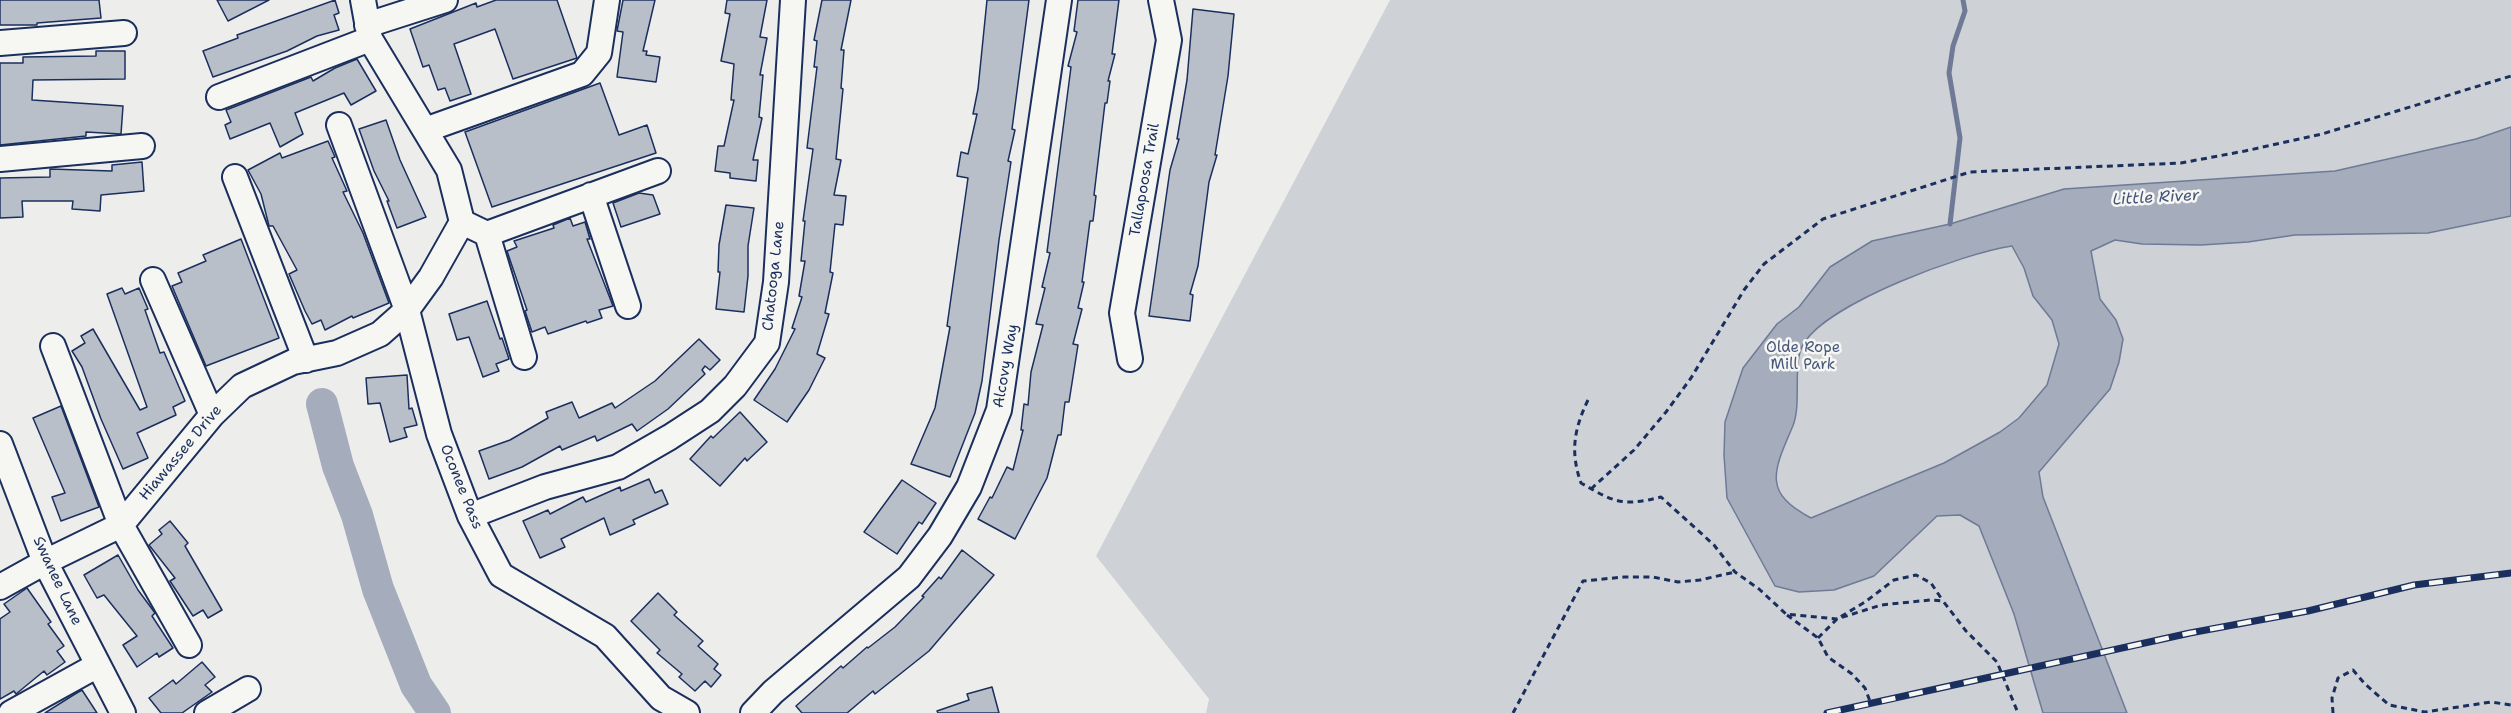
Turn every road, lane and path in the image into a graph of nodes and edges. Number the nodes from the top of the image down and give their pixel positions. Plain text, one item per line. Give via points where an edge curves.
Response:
1 (363, 0) edge
2 (445, 0) edge
3 (607, 0) edge
4 (793, 0) edge
5 (1059, 0) edge
6 (1161, 0) edge
7 (369, 32) junction
8 (124, 33) dead end
9 (0, 43) edge
10 (2511, 76) edge
11 (219, 97) dead end
12 (339, 125) dead end
13 (424, 130) junction
14 (142, 146) dead end
15 (0, 159) edge
16 (658, 171) dead end
17 (235, 177) dead end
18 (591, 195) junction
19 (462, 222) junction
20 (487, 234) junction
21 (153, 280) dead end
22 (628, 306) dead end
23 (407, 310) junction
24 (53, 346) dead end
25 (524, 357) dead end
26 (1130, 359) dead end
27 (306, 360) junction
28 (1588, 400) dead end
29 (212, 415) junction
30 (0, 444) edge
31 (1591, 489) junction
32 (470, 516) junction
33 (121, 525) junction
34 (45, 562) junction
35 (1735, 573) junction
36 (0, 587) edge
37 (1943, 601) junction
38 (1786, 614) junction
39 (1837, 619) junction
40 (1818, 638) junction
41 (189, 645) dead end
42 (98, 665) junction
43 (248, 689) dead end
44 (1871, 704) dead end
45 (2511, 705) edge
46 (11, 713) edge
47 (123, 713) edge
48 (207, 713) edge
49 (687, 713) edge
50 (753, 713) edge
51 (1513, 713) edge
52 (2018, 713) edge
53 (2332, 713) edge

1 - 7 street
2 - 7 street
3 - 13 street via 599,53 582,74
4 - 32 street, Chatooga Lane via 776,282 767,343 735,386 710,411 670,437 618,467 545,487
5 - 50 street, Alcovy Way via 999,411 969,487 940,536 909,577
6 - 26 street, Tallapoosa Trail via 1169,40 1122,313
7 - 11 street
7 - 13 street
8 - 9 street
10 - 31 path via 2322,134 2245,151 2181,163 1970,172 1823,219 1764,264 1666,412 1634,450
12 - 23 street, Oconee Pass
13 - 19 street via 449,170
14 - 15 street
16 - 18 street
17 - 27 street
18 - 20 street
18 - 22 street
19 - 20 street
19 - 23 street, Hiawassee Drive
20 - 25 street
21 - 29 street
23 - 27 street, Hiawassee Drive via 380,334 337,353
23 - 32 street, Oconee Pass via 439,434
24 - 33 street
27 - 29 street, Hiawassee Drive via 242,386
28 - 31 path via 1578,422 1574,464 1581,483
29 - 33 street, Hiawassee Drive
30 - 34 street, Swanee Lane
31 - 35 path via 1610,500 1636,504 1660,497 1714,545
32 - 49 street, Oconee Pass via 501,575 605,636 661,698
33 - 34 street, Hiawassee Drive
33 - 41 street
34 - 36 street, Hiawassee Drive
34 - 42 street, Swanee Lane
35 - 38 path via 1760,589
35 - 51 path via 1678,582 1653,577 1583,581
37 - 39 path via 1881,605
37 - 39 path via 1931,584 1916,575 1894,580
37 - 52 path via 1966,631 1998,662
38 - 39 path
38 - 40 path
39 - 40 path
40 - 44 path via 1828,657 1865,688
42 - 46 street
42 - 47 street, Swanee Lane
43 - 48 street
45 - 53 path via 2491,702 2425,712 2389,705 2352,670 2338,678

